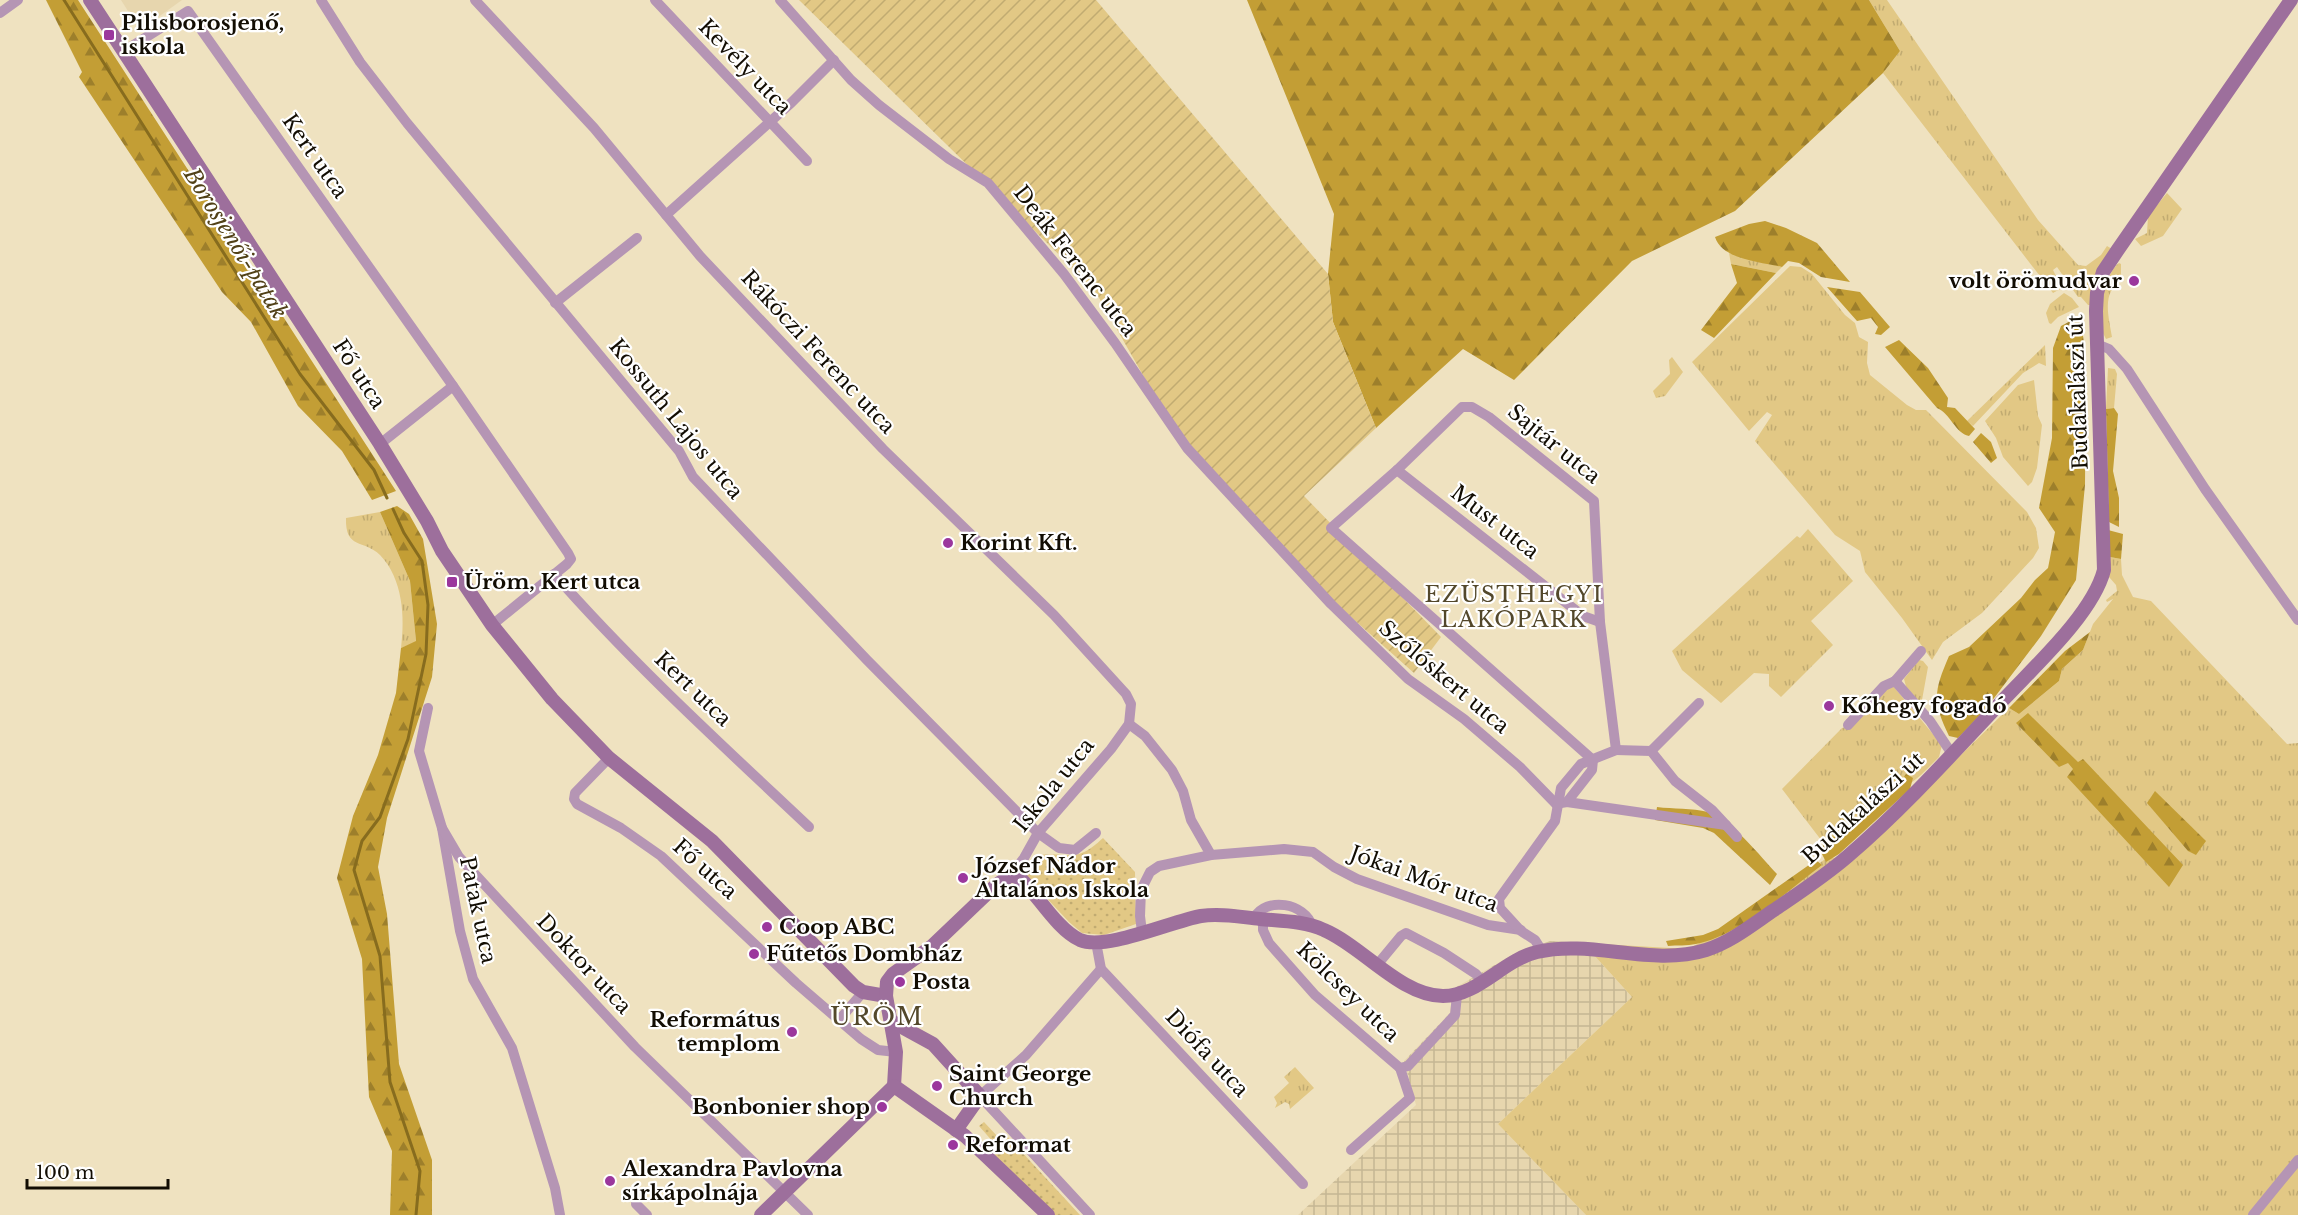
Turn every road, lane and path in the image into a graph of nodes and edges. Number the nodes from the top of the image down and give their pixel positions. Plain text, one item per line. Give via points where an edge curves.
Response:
1 (18, 0) edge
2 (90, 0) edge
3 (321, 0) edge
4 (475, 0) edge
5 (655, 0) edge
6 (780, 0) edge
7 (2291, 0) edge
8 (0, 13) edge
9 (124, 51) junction
10 (834, 60) junction
11 (771, 121) junction
12 (807, 161) dead end
13 (666, 215) junction
14 (637, 238) dead end
15 (555, 303) junction
16 (2097, 344) junction
17 (453, 386) junction
18 (380, 444) junction
19 (1397, 470) junction
20 (554, 574) junction
21 (1307, 578) joint
22 (2298, 620) edge
23 (1600, 622) junction
24 (492, 625) junction
25 (1921, 651) dead end
26 (1895, 681) junction
27 (1699, 703) dead end
28 (428, 708) dead end
29 (1129, 724) junction
30 (1848, 725) dead end
31 (1616, 750) junction
32 (1651, 751) junction
33 (1952, 754) junction
34 (609, 758) junction
35 (1593, 760) junction
36 (1562, 803) junction
37 (1726, 825) junction
38 (809, 827) dead end
39 (442, 828) junction
40 (1038, 832) junction
41 (1096, 833) dead end
42 (1737, 837) dead end
43 (1211, 855) junction
44 (1011, 874) junction
45 (1258, 919) junction
46 (1521, 930) junction
47 (1142, 932) junction
48 (1096, 942) junction
49 (1542, 951) junction
50 (1377, 965) junction
51 (1101, 969) junction
52 (1482, 981) junction
53 (863, 992) junction
54 (1457, 995) junction
55 (886, 996) junction
56 (840, 1019) junction
57 (891, 1021) junction
58 (919, 1037) junction
59 (896, 1052) junction
60 (1400, 1068) junction
61 (894, 1086) junction
62 (980, 1096) junction
63 (956, 1130) junction
64 (1351, 1150) dead end
65 (2298, 1160) edge
66 (1303, 1184) dead end
67 (785, 1193) junction
68 (636, 1204) dead end
69 (560, 1215) edge
70 (646, 1215) edge
71 (761, 1215) edge
72 (808, 1215) edge
73 (1048, 1215) edge
74 (1090, 1215) edge
75 (2253, 1215) edge

1 - 8 street
2 - 9 main road, Fő utca
3 - 15 street, Kossuth Lajos utca via 360,62 407,123
4 - 13 street, Rákóczi Ferenc utca via 594,128
5 - 11 street, Kevély utca
6 - 10 street, Deák Ferenc utca
7 - 16 main road, Budakalászi út via 2103,272 2097,293
9 - 17 street, Kert utca via 188,11
9 - 18 main road, Fő utca
10 - 11 street
10 - 21 street, Deák Ferenc utca via 851,80 915,135 988,183 1071,283 1186,448
11 - 12 street, Kevély utca
11 - 13 street
13 - 29 street, Rákóczi Ferenc utca via 883,449 1054,615 1114,679 1131,704
14 - 15 street
15 - 40 street, Kossuth Lajos utca via 679,451 693,477
16 - 22 street via 2109,350 2127,369 2205,489
16 - 33 main road, Budakalászi út via 2104,526 2101,582 2088,606
17 - 18 street
17 - 20 street, Kert utca via 568,553 571,559
18 - 24 main road, Fő utca via 442,551
19 - 23 street, Must utca via 1583,616
19 - 23 street, Sajtár utca via 1462,407 1472,407 1490,417 1594,501
19 - 35 street via 1331,528
20 - 24 street, Kert utca
20 - 38 street, Kert utca via 682,708
21 - 36 street, Szőlőskert utca via 1408,679 1464,719
23 - 31 street
24 - 34 main road, Fő utca via 552,699
25 - 26 street
26 - 30 street via 1884,686
26 - 33 street
27 - 32 street
28 - 39 street, Patak utca via 419,751
29 - 40 street, Iskola utca
29 - 43 street via 1145,736 1172,770 1191,820
31 - 32 street
31 - 35 street
32 - 37 street via 1676,781
33 - 49 main road, Budakalászi út via 1847,857 1719,945 1689,954 1660,955
34 - 53 main road, Fő utca via 712,841
34 - 56 street, Fő utca via 575,793 577,804 662,856
35 - 36 street via 1592,770
36 - 37 street
36 - 46 street via 1555,821 1500,899 1500,908
37 - 42 street
39 - 67 street, Doktor utca via 459,857 634,1047
39 - 69 street, Patak utca via 460,931 473,979 512,1048
40 - 41 street, Kossuth Lajos utca via 1059,848 1075,850
40 - 44 street, Iskola utca
43 - 46 street, Jókai Mór utca via 1284,849 1313,852 1357,879 1488,925
43 - 47 street, Jókai Mór utca via 1165,863 1150,872 1141,890
44 - 48 main road via 1022,879 1070,934
44 - 55 main road, Iskola utca via 931,946 893,974 887,982
45 - 47 main road via 1215,914
45 - 50 main road via 1312,926 1338,938
45 - 60 street, Kölcsey utca via 1269,943 1316,995
46 - 49 street
47 - 48 main road
48 - 51 street
49 - 52 main road, Budakalászi út via 1527,954
50 - 52 street via 1406,933 1444,953
50 - 54 main road via 1428,994
51 - 62 street via 1026,1055
51 - 66 street, Diófa utca
52 - 54 main road, Budakalászi út
53 - 55 main road
53 - 56 street
54 - 60 street, Kölcsey utca via 1455,1015 1408,1066
55 - 57 main road
56 - 59 street, Fő utca via 878,1050
57 - 58 main road
57 - 59 main road
58 - 59 main road
58 - 62 main road via 940,1050
59 - 61 main road
60 - 64 street via 1410,1098
61 - 63 main road
61 - 67 main road
62 - 63 main road
62 - 74 street
63 - 73 main road
65 - 75 street
67 - 71 main road
67 - 72 street, Doktor utca
68 - 70 street

